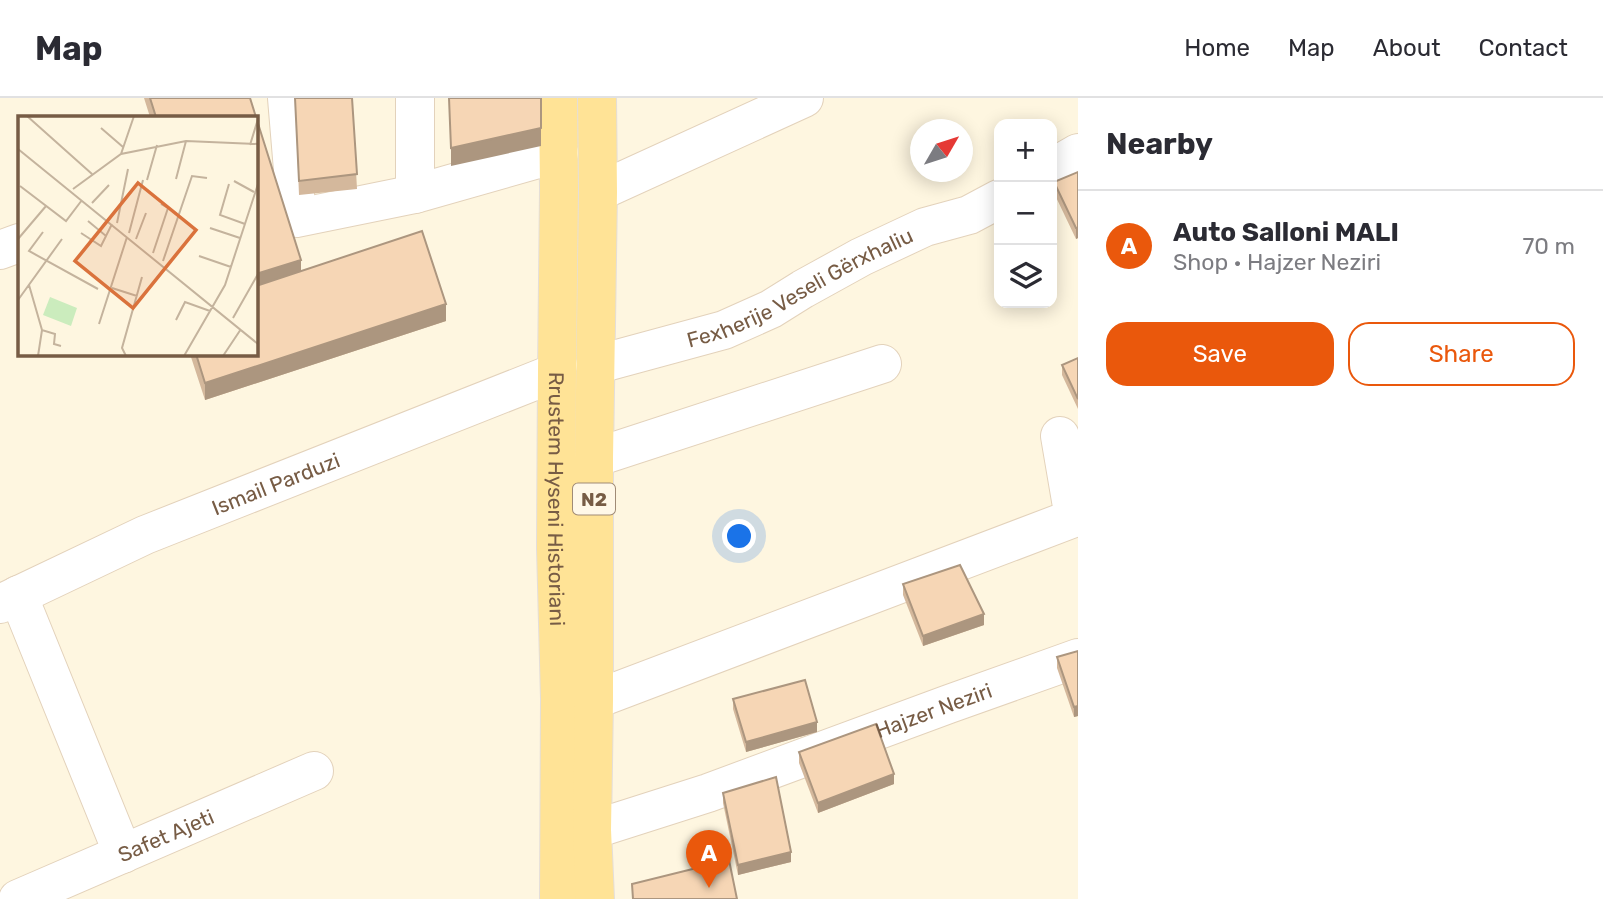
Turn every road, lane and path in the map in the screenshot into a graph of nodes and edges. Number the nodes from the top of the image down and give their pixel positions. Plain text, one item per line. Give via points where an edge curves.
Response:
1 (287, 98) edge
2 (415, 98) edge
3 (558, 98) edge
4 (597, 98) edge
5 (804, 98) edge
6 (559, 153) junction
7 (1078, 153) edge
8 (1057, 165) edge
9 (598, 192) junction
10 (415, 194) junction
11 (994, 202) edge
12 (18, 243) edge
13 (0, 250) edge
14 (881, 364) dead end
15 (595, 365) junction
16 (556, 372) junction
17 (1060, 436) dead end
18 (594, 458) junction
19 (9, 600) edge
20 (1078, 658) edge
21 (594, 700) junction
22 (314, 771) dead end
23 (592, 830) junction
24 (123, 854) junction
25 (18, 899) edge
26 (559, 899) edge
27 (595, 899) edge

1 - 10 street via 297,218
2 - 10 street
3 - 6 main road, Rrustem Hyseni Historiani / N2
4 - 9 main road, Rrustem Hyseni Historiani / N2
5 - 9 street
6 - 10 street
6 - 16 main road, Rrustem Hyseni Historiani / N2
7 - 8 street
9 - 15 main road, Rrustem Hyseni Historiani / N2
11 - 15 street, Fexherije Veseli Gërxhaliu via 861,257 771,309 724,330
12 - 13 street
14 - 18 street, Rrustem Hyseni Historiani
15 - 18 main road, Rrustem Hyseni Historiani / N2
16 - 19 street, Ismail Parduzi via 145,535
16 - 26 main road, Rrustem Hyseni Historiani / N2
17 - 21 street via 1074,518
18 - 21 main road, Rrustem Hyseni Historiani / N2
19 - 24 street
20 - 23 street, Hajzer Neziri via 708,793
21 - 23 main road, Rrustem Hyseni Historiani / N2
22 - 24 street, Safet Ajeti
23 - 27 main road, Rrustem Hyseni Historiani / N2
24 - 25 street, Safet Ajeti

